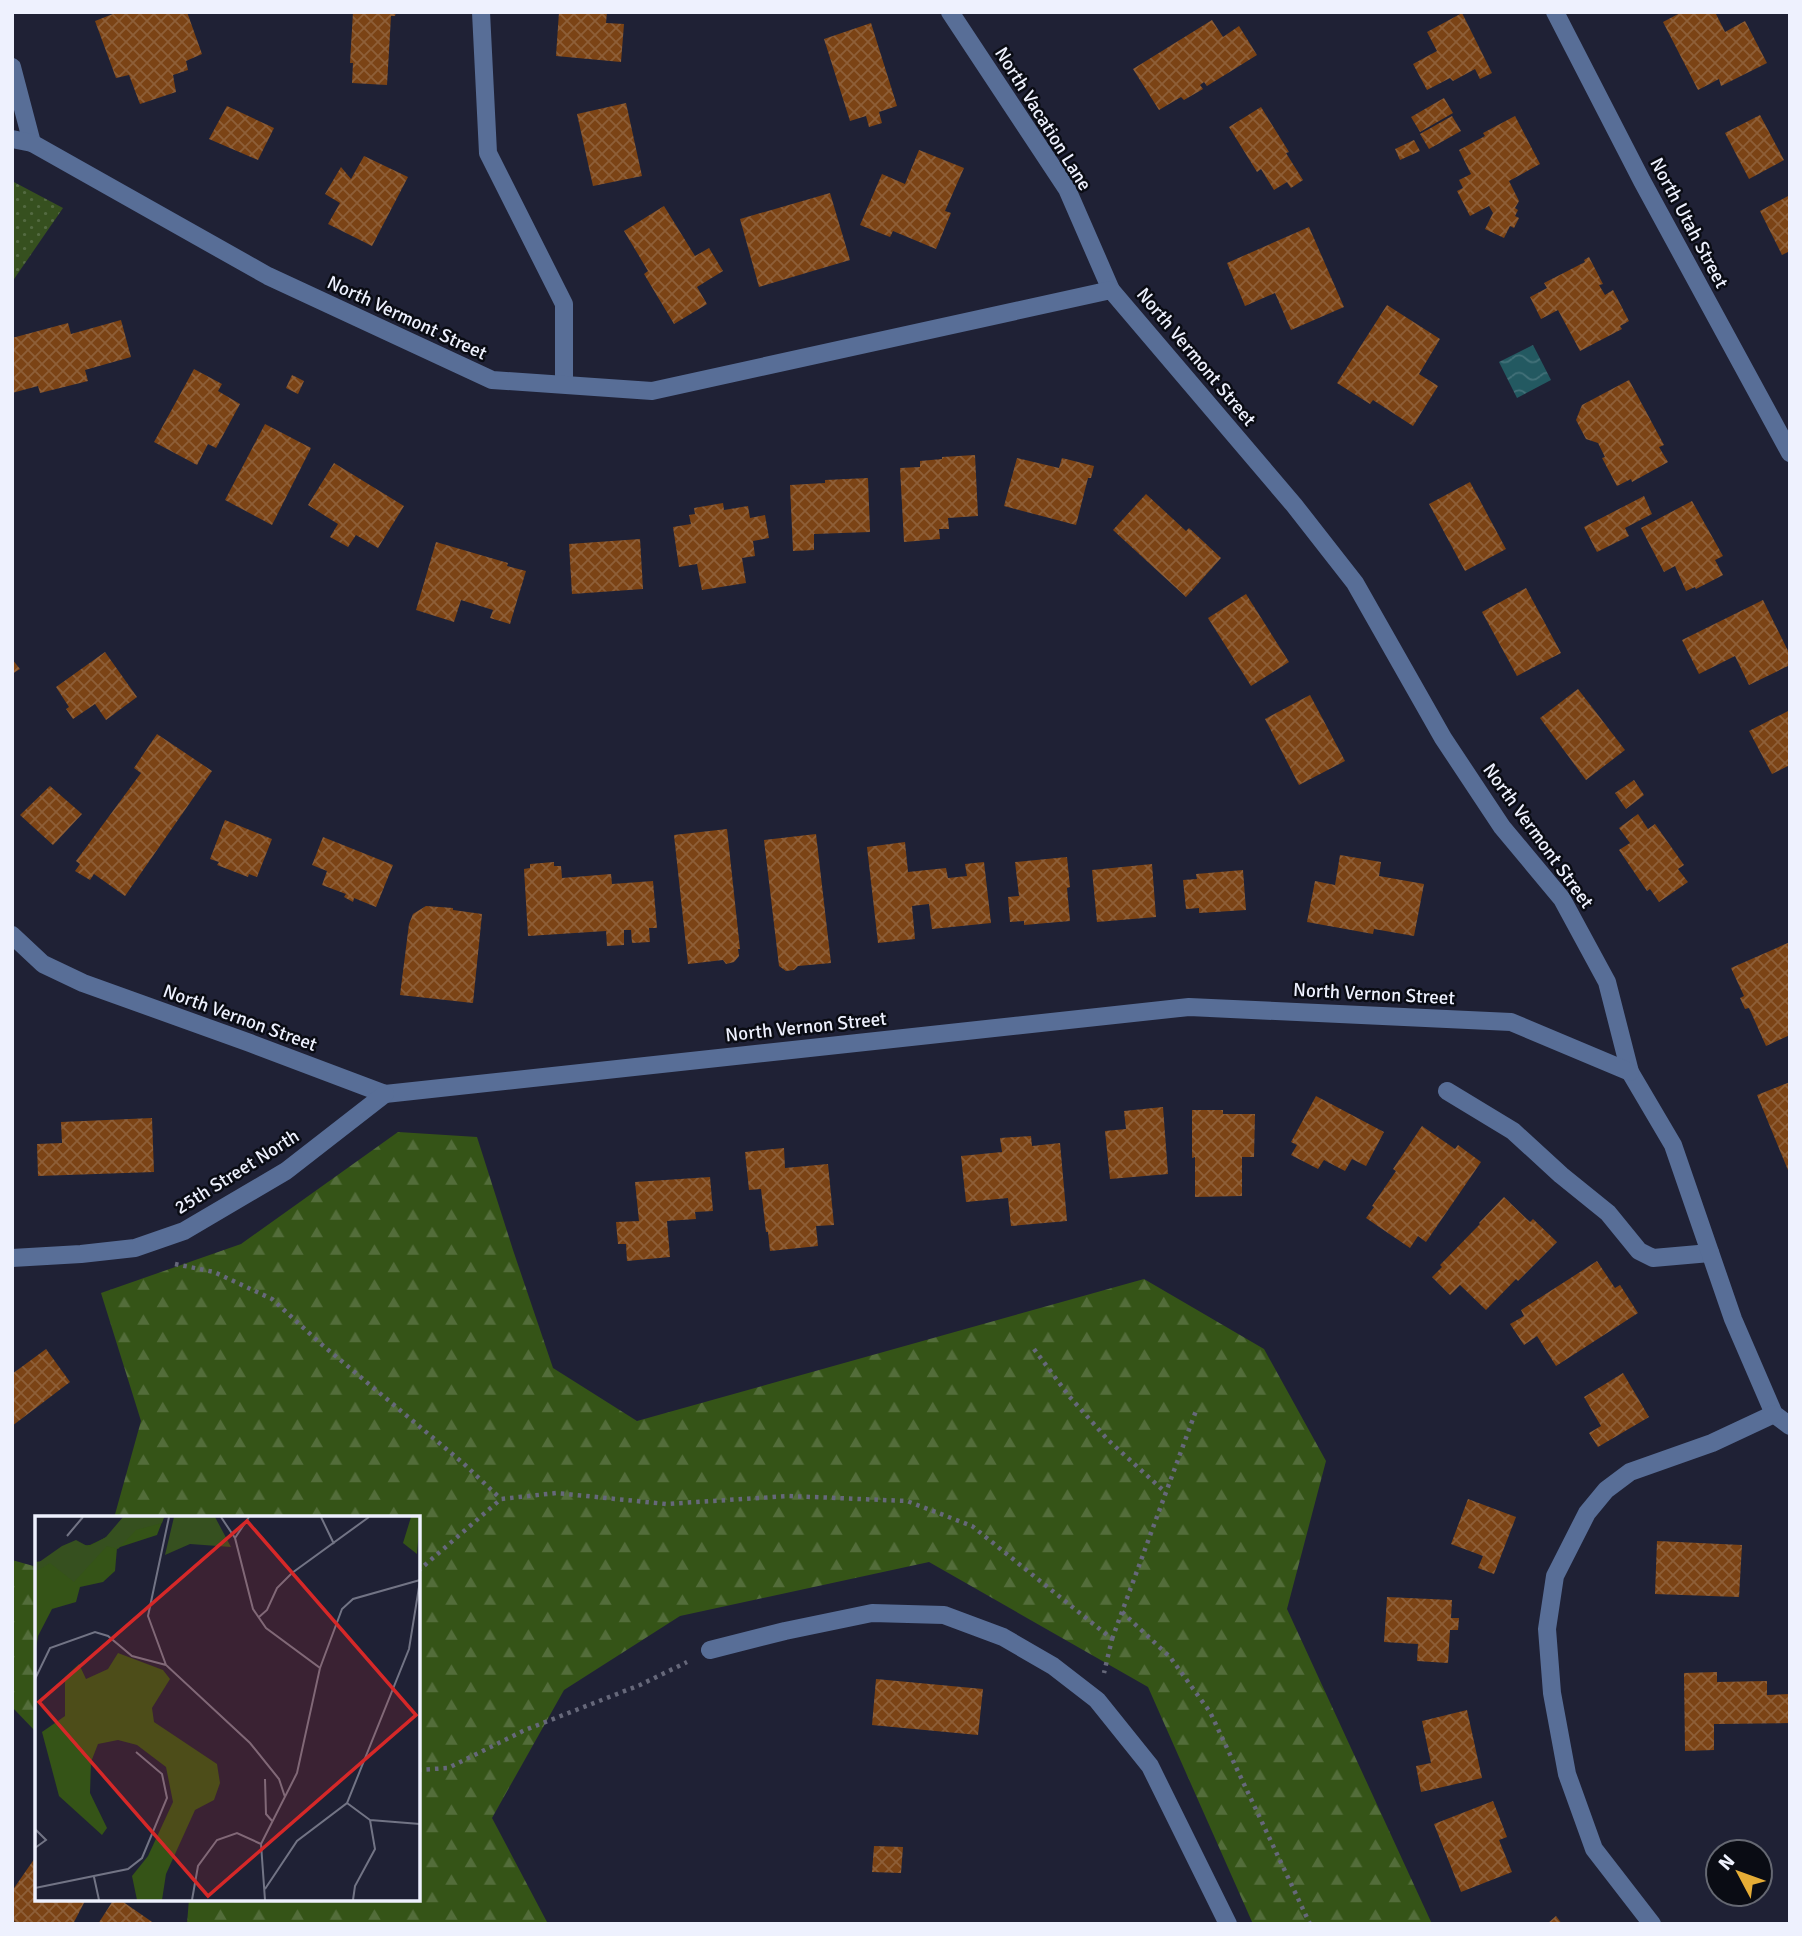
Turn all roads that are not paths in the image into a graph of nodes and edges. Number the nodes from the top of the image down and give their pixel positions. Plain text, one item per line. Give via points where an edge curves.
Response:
1 (481, 12) edge
2 (950, 12) edge
3 (1555, 12) edge
4 (12, 66) edge
5 (12, 139) edge
6 (32, 143) junction
7 (1111, 290) junction
8 (564, 384) junction
9 (1790, 453) edge
10 (12, 935) edge
11 (1630, 1072) junction
12 (1447, 1091) dead end
13 (385, 1094) junction
14 (1710, 1253) junction
15 (12, 1258) edge
16 (1774, 1414) junction
17 (1790, 1426) edge
18 (710, 1650) road end
19 (1228, 1924) edge
20 (1652, 1924) edge

1 - 8 street via 488,153 564,304
2 - 7 street, North Vacation Lane via 1066,189
3 - 9 street, North Utah Street
4 - 6 street
5 - 6 street, North Vermont Street
6 - 8 street, North Vermont Street via 268,276 416,346 492,380
7 - 8 street, North Vermont Street via 652,391
7 - 11 street, North Vermont Street via 1355,583 1443,738 1502,827 1562,899 1607,982
10 - 13 street, North Vernon Street via 43,964 83,983
11 - 13 street, North Vernon Street via 1511,1022 1189,1007
11 - 14 street, North Vermont Street via 1673,1145
12 - 14 street via 1513,1130 1608,1213 1639,1251 1653,1258
13 - 15 street, 25th Street North via 286,1171 184,1231 135,1248
14 - 16 street, North Vermont Street
16 - 17 street, North Vermont Street
16 - 20 street via 1712,1443 1630,1472 1606,1490 1587,1513 1555,1576 1547,1629 1552,1693 1567,1774 1594,1849
18 - 19 street via 872,1613 944,1615 1003,1637 1097,1700 1150,1766

